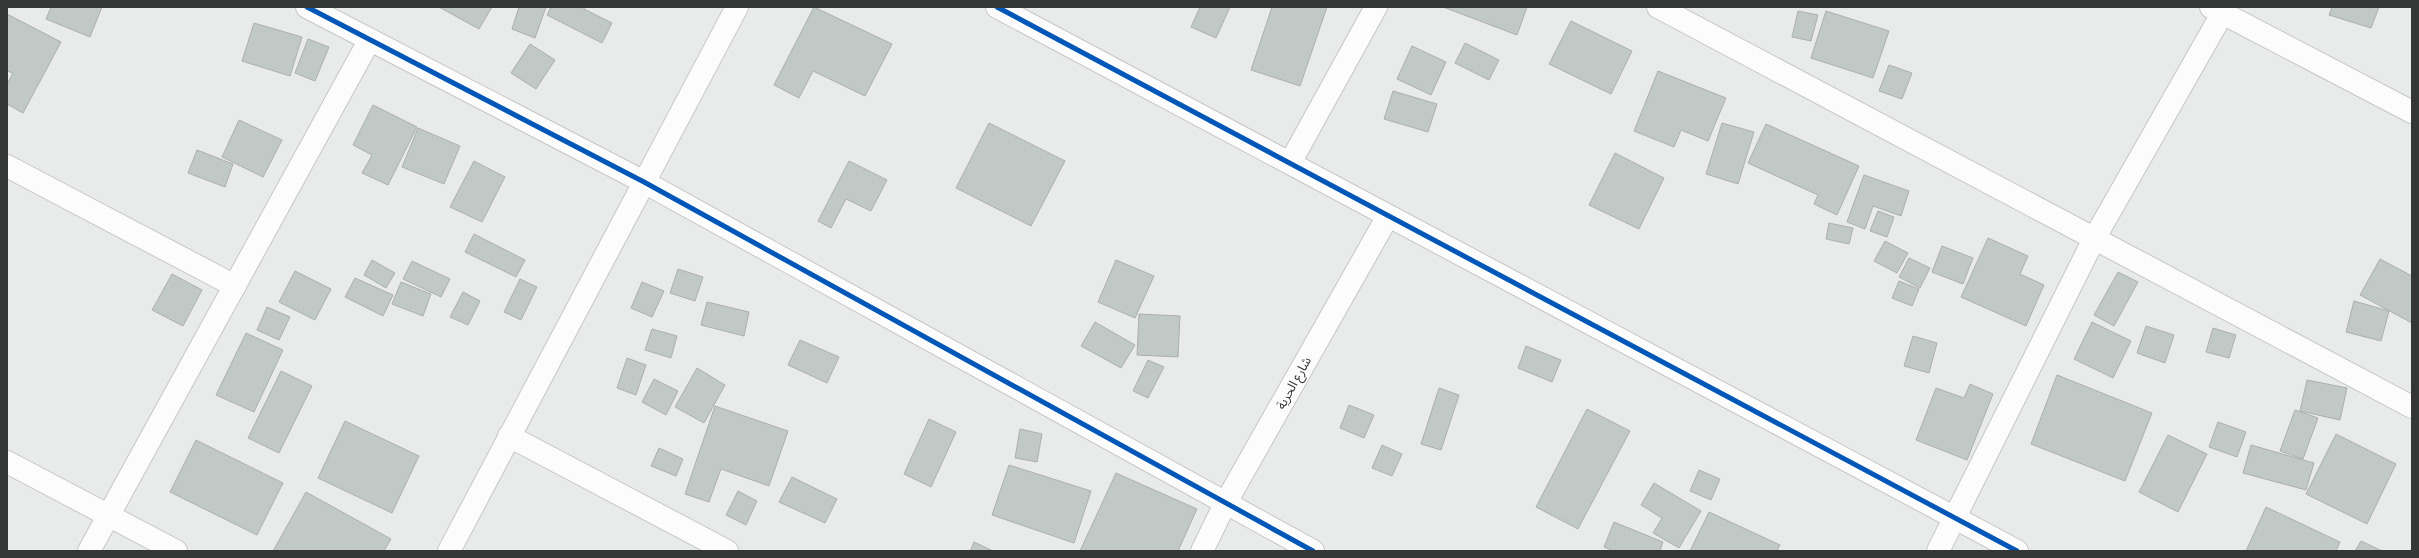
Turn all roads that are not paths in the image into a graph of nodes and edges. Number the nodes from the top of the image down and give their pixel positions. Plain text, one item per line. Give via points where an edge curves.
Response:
1 (307, 7) edge
2 (738, 7) edge
3 (996, 7) edge
4 (1376, 7) edge
5 (1658, 7) edge
6 (2220, 9) edge
7 (369, 41) junction
8 (2412, 112) edge
9 (1290, 163) junction
10 (7, 166) edge
11 (644, 182) junction
12 (1388, 216) junction
13 (2094, 239) junction
14 (235, 286) junction
15 (2412, 407) edge
16 (509, 436) junction
17 (7, 462) edge
18 (1226, 504) junction
19 (109, 514) junction
20 (1956, 518) junction
21 (89, 551) edge
22 (176, 551) edge
23 (450, 551) edge
24 (726, 551) edge
25 (1202, 551) edge
26 (1313, 551) edge
27 (1938, 551) edge
28 (2017, 551) edge

1 - 7 street
2 - 11 street
3 - 9 street
4 - 9 street
5 - 13 street
6 - 8 street
6 - 13 street
7 - 11 street
7 - 14 street
9 - 12 street
10 - 14 street
11 - 16 street
11 - 18 street
12 - 18 street, شارع الحرية
12 - 20 street
13 - 15 street
13 - 20 street
14 - 19 street
16 - 23 street
16 - 24 street
17 - 19 street
18 - 25 street, شارع الحرية
18 - 26 street
19 - 21 street
19 - 22 street
20 - 27 street
20 - 28 street

